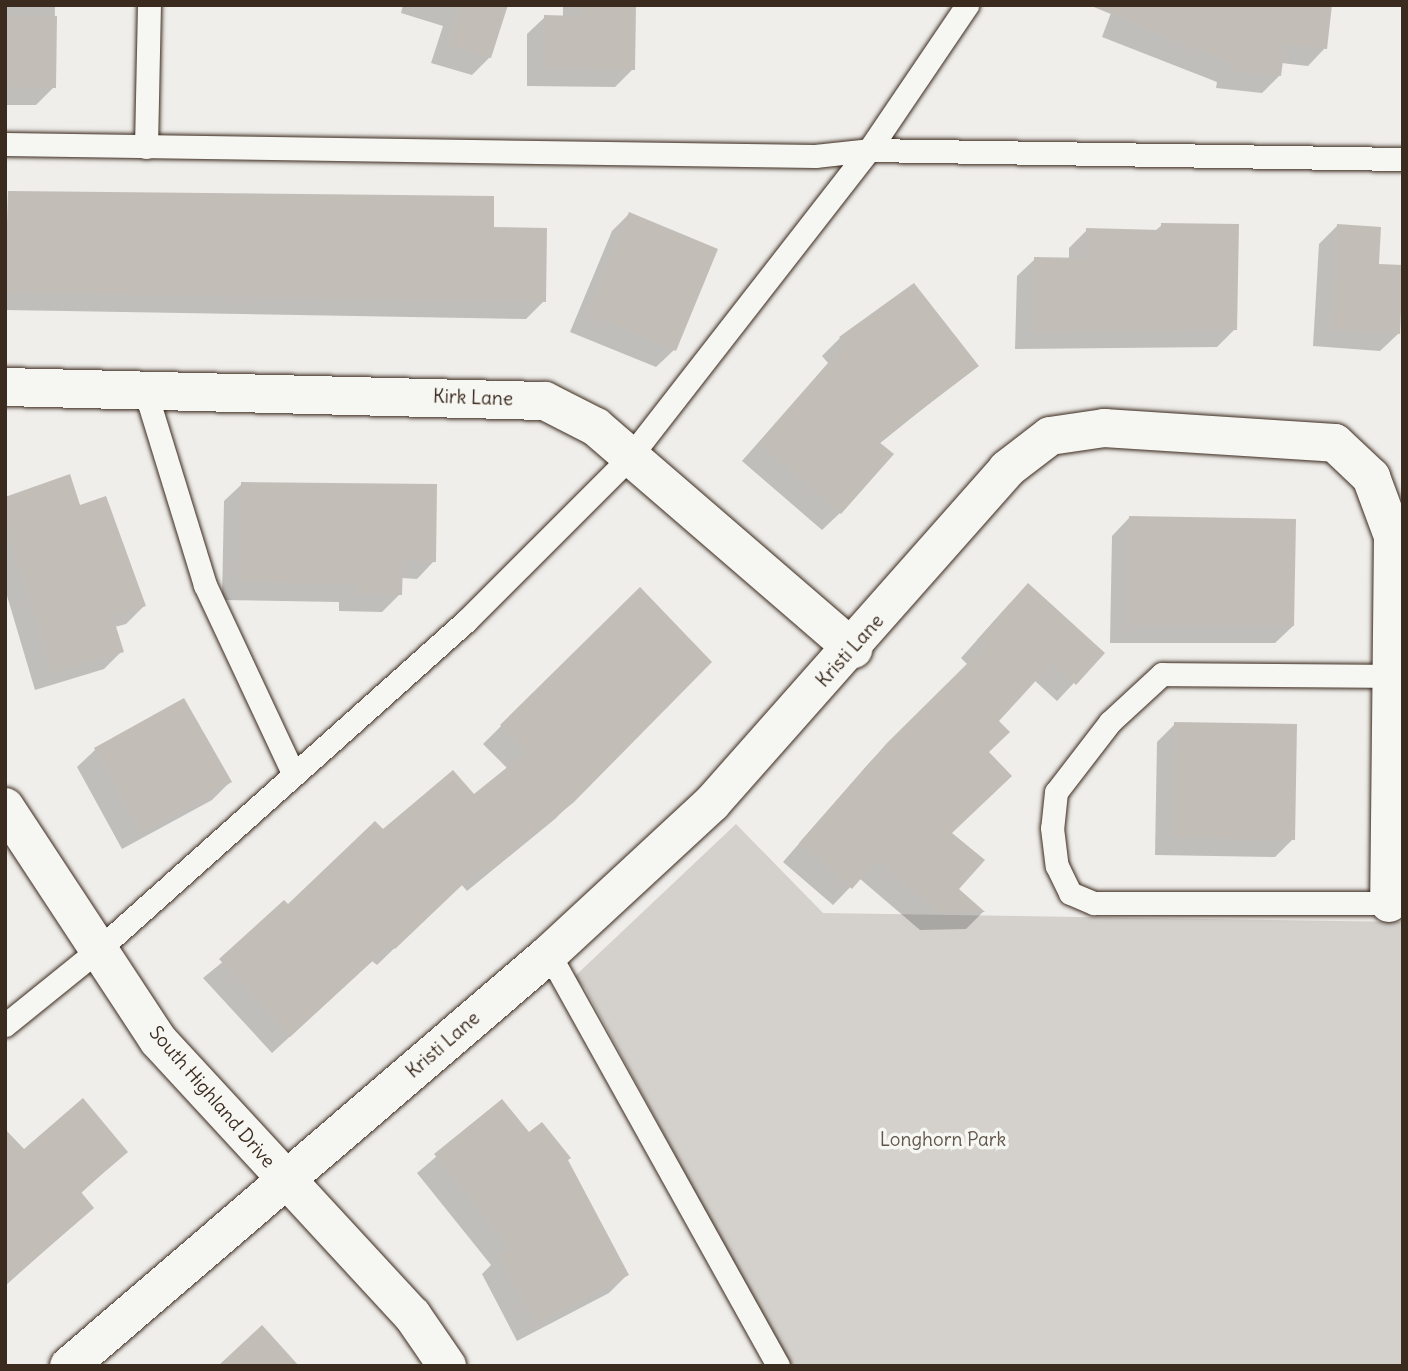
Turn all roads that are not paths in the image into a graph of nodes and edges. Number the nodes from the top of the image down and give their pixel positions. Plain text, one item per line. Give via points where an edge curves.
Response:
1 (149, 5) edge
2 (967, 5) edge
3 (5, 144) edge
4 (146, 147) junction
5 (869, 150) junction
6 (1403, 159) edge
7 (5, 387) edge
8 (145, 390) junction
9 (629, 458) junction
10 (853, 649) junction
11 (1390, 676) junction
12 (293, 773) junction
13 (5, 807) edge
14 (1396, 903) edge
15 (98, 950) junction
16 (549, 954) junction
17 (5, 1025) edge
18 (286, 1180) junction
19 (445, 1365) edge
20 (69, 1366) edge
21 (778, 1366) edge

1 - 4 lane
2 - 5 lane
3 - 4 lane
4 - 5 lane via 815,156
5 - 6 lane
5 - 9 lane
7 - 8 street, Kirk Lane
8 - 9 street, Kirk Lane via 545,401 596,427
8 - 12 lane via 205,584
9 - 10 street, Kirk Lane
9 - 12 lane via 466,621
10 - 11 street, Kristi Lane via 1007,469 1050,436 1104,428 1335,443 1371,477 1393,536
10 - 16 street, Kristi Lane via 712,803
11 - 14 street, Kristi Lane
11 - 14 lane via 1162,674 1110,722 1056,792 1052,828 1057,866 1070,893 1094,903
12 - 15 lane
13 - 15 street, South Highland Drive
15 - 17 lane
15 - 18 street, South Highland Drive via 158,1040
16 - 18 street, Kristi Lane
16 - 21 lane
18 - 19 street, South Highland Drive via 412,1315
18 - 20 street, Kristi Lane

